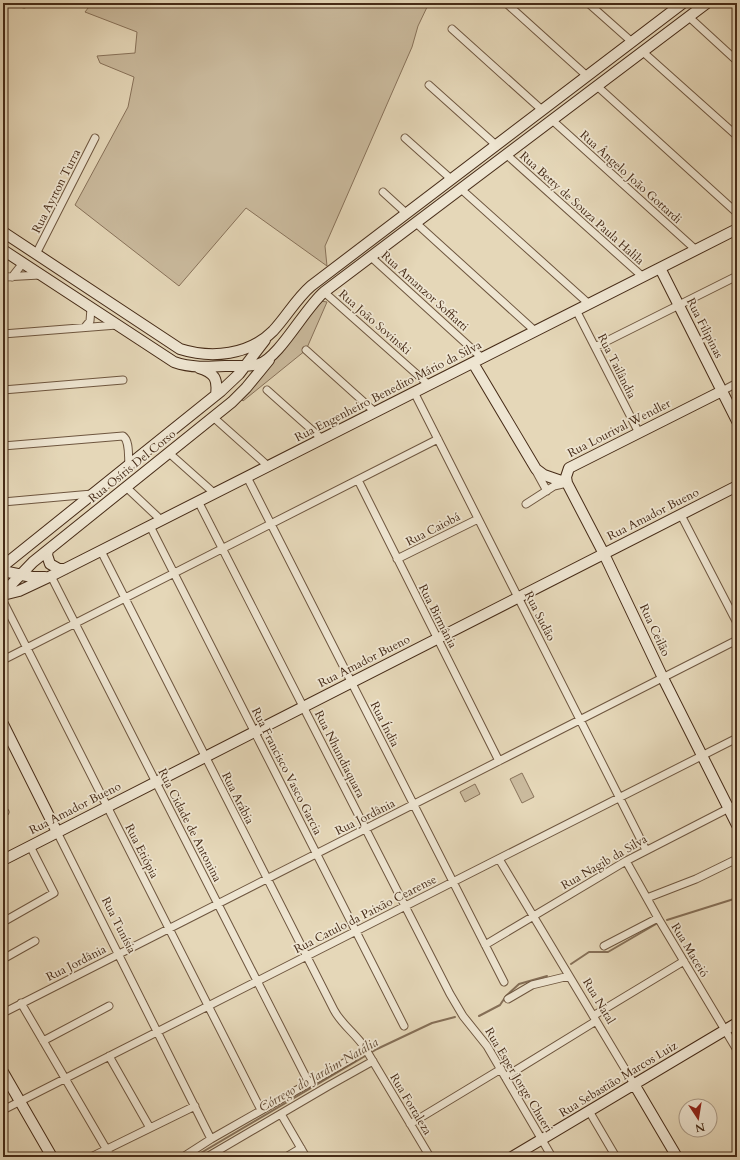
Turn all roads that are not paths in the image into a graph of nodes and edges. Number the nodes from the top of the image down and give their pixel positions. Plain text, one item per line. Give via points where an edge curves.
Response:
1 (506, 3) edge
2 (588, 3) edge
3 (707, 3) edge
4 (678, 4) edge
5 (666, 16) junction
6 (689, 17) junction
7 (676, 26) junction
8 (651, 28) junction
9 (452, 29) dead end
10 (658, 40) junction
11 (632, 42) junction
12 (643, 52) junction
13 (737, 61) edge
14 (587, 76) junction
15 (429, 85) dead end
16 (597, 86) junction
17 (542, 110) junction
18 (552, 120) junction
19 (522, 125) junction
20 (532, 135) junction
21 (737, 136) edge
22 (95, 138) dead end
23 (405, 138) dead end
24 (505, 139) junction
25 (496, 145) junction
26 (511, 152) junction
27 (451, 179) junction
28 (461, 189) junction
29 (383, 192) dead end
30 (737, 212) edge
31 (406, 213) junction
32 (416, 223) junction
33 (391, 225) junction
34 (737, 229) edge
35 (3, 232) edge
36 (401, 234) junction
37 (378, 235) junction
38 (386, 246) junction
39 (3, 250) edge
40 (696, 250) junction
41 (36, 254) junction
42 (371, 257) junction
43 (23, 263) junction
44 (660, 268) junction
45 (40, 275) junction
46 (737, 276) edge
47 (3, 277) edge
48 (12, 277) junction
49 (642, 277) junction
50 (324, 292) junction
51 (110, 303) junction
52 (589, 304) junction
53 (679, 305) junction
54 (91, 308) junction
55 (576, 310) junction
56 (104, 317) junction
57 (117, 325) junction
58 (97, 326) junction
59 (85, 327) junction
60 (272, 331) junction
61 (535, 331) junction
62 (3, 334) edge
63 (595, 347) junction
64 (306, 350) dead end
65 (273, 356) junction
66 (482, 358) junction
67 (473, 363) junction
68 (246, 366) junction
69 (198, 367) junction
70 (123, 380) dead end
71 (737, 383) edge
72 (429, 385) junction
73 (3, 390) edge
74 (267, 390) dead end
75 (722, 391) junction
76 (414, 392) junction
77 (216, 395) junction
78 (375, 412) junction
79 (213, 417) junction
80 (737, 421) edge
81 (639, 433) junction
82 (322, 439) junction
83 (438, 439) junction
84 (3, 446) edge
85 (146, 451) junction
86 (169, 453) junction
87 (155, 464) junction
88 (533, 464) junction
89 (129, 465) junction
90 (268, 466) junction
91 (141, 475) junction
92 (247, 477) junction
93 (358, 480) junction
94 (567, 483) junction
95 (737, 486) edge
96 (126, 487) junction
97 (547, 491) junction
98 (214, 493) junction
99 (78, 500) junction
100 (198, 501) junction
101 (3, 502) edge
102 (526, 504) dead end
103 (681, 515) junction
104 (478, 519) junction
105 (161, 520) junction
106 (271, 524) junction
107 (150, 526) junction
108 (222, 549) junction
109 (48, 550) junction
110 (101, 551) junction
111 (604, 554) junction
112 (397, 559) junction
113 (3, 566) edge
114 (64, 569) junction
115 (3, 571) edge
116 (174, 573) junction
117 (20, 574) junction
118 (51, 576) junction
119 (3, 594) edge
120 (125, 598) junction
121 (518, 598) junction
122 (3, 601) edge
123 (737, 623) edge
124 (75, 624) junction
125 (437, 639) junction
126 (737, 640) edge
127 (27, 648) junction
128 (3, 660) edge
129 (663, 678) junction
130 (352, 682) junction
131 (303, 707) junction
132 (580, 720) junction
133 (3, 724) edge
134 (254, 732) junction
135 (737, 738) edge
136 (703, 755) junction
137 (205, 757) junction
138 (499, 761) junction
139 (156, 782) junction
140 (620, 798) junction
141 (414, 804) junction
142 (733, 806) edge
143 (107, 807) junction
144 (737, 825) edge
145 (366, 829) junction
146 (57, 832) junction
147 (30, 846) junction
148 (646, 850) junction
149 (316, 854) junction
150 (499, 859) junction
151 (737, 859) edge
152 (3, 860) edge
153 (626, 861) junction
154 (267, 879) junction
155 (453, 882) junction
156 (647, 898) junction
157 (218, 904) junction
158 (405, 906) junction
159 (534, 917) junction
160 (658, 918) junction
161 (3, 922) edge
162 (169, 929) junction
163 (356, 931) junction
164 (35, 941) dead end
165 (485, 946) junction
166 (604, 946) dead end
167 (119, 954) junction
168 (306, 956) junction
169 (3, 959) edge
170 (684, 961) junction
171 (569, 976) junction
172 (257, 981) junction
173 (504, 982) dead end
174 (508, 999) dead end
175 (21, 1003) junction
176 (109, 1006) dead end
177 (208, 1006) junction
178 (3, 1013) edge
179 (463, 1016) joint
180 (594, 1018) junction
181 (737, 1022) edge
182 (404, 1026) dead end
183 (725, 1030) junction
184 (158, 1032) junction
185 (43, 1041) junction
186 (365, 1048) joint
187 (737, 1050) edge
188 (109, 1056) junction
189 (353, 1058) dead end
190 (373, 1061) junction
191 (500, 1069) junction
192 (3, 1072) edge
193 (505, 1077) junction
194 (65, 1079) junction
195 (309, 1083) junction
196 (634, 1084) junction
197 (20, 1102) junction
198 (195, 1106) junction
199 (3, 1110) edge
200 (261, 1110) junction
201 (589, 1111) junction
202 (281, 1114) junction
203 (410, 1124) junction
204 (150, 1128) junction
205 (211, 1139) junction
206 (542, 1139) junction
207 (301, 1148) junction
208 (106, 1149) junction
209 (3, 1153) edge
210 (5, 1157) edge
211 (52, 1157) edge
212 (91, 1157) edge
213 (111, 1157) edge
214 (183, 1157) edge
215 (207, 1157) edge
216 (286, 1157) edge
217 (306, 1157) edge
218 (430, 1157) edge
219 (512, 1157) edge
220 (552, 1157) edge
221 (616, 1157) edge
222 (677, 1157) edge

1 - 14 street
2 - 11 street
3 - 6 street, Rua Osíris Del Corso
4 - 5 street
5 - 7 street via 664,20 668,28
5 - 8 street
6 - 7 street, Rua Osíris Del Corso
6 - 13 street
7 - 10 street, Rua Osíris Del Corso
8 - 10 street via 660,33
8 - 11 street
9 - 17 street
10 - 12 street, Rua Osíris Del Corso
11 - 14 street
12 - 16 street, Rua Osíris Del Corso
12 - 21 street
14 - 17 street
15 - 25 street
16 - 18 street, Rua Osíris Del Corso
16 - 30 street
17 - 19 street
18 - 20 street, Rua Osíris Del Corso
18 - 40 street, Rua Ângelo João Gottardi
19 - 20 street via 522,135
19 - 24 street
20 - 26 street, Rua Osíris Del Corso
22 - 41 street, Rua Ayrton Turra
23 - 27 street
24 - 25 street
24 - 26 street via 514,138 517,143
25 - 27 street
26 - 28 street, Rua Osíris Del Corso
26 - 49 street, Rua Betty de Souza Paula Halila
27 - 31 street
28 - 32 street, Rua Osíris Del Corso
28 - 52 street
29 - 31 street
31 - 33 street
32 - 36 street, Rua Osíris Del Corso
32 - 61 street
33 - 36 street via 394,234
33 - 37 street
34 - 40 street, Rua Engenheiro Benedito Mário da Silva
35 - 41 street
36 - 38 street, Rua Osíris Del Corso
37 - 38 street via 384,236
37 - 60 street via 304,291
38 - 42 street, Rua Osíris Del Corso
39 - 43 street
40 - 44 street, Rua Engenheiro Benedito Mário da Silva
41 - 43 street via 29,255
41 - 51 street
42 - 50 street, Rua Osíris Del Corso
42 - 66 street, Rua Amanzor Soffiatti
43 - 45 street
43 - 48 street
44 - 49 street, Rua Engenheiro Benedito Mário da Silva
44 - 53 street, Rua Filipinas
45 - 48 street
45 - 54 street
46 - 53 street
47 - 48 street
49 - 52 street, Rua Engenheiro Benedito Mário da Silva
50 - 65 street, Rua Osíris Del Corso
50 - 72 street, Rua João Sovinski
51 - 56 street
51 - 60 street via 174,345 200,354 226,354 245,349
52 - 55 street, Rua Engenheiro Benedito Mário da Silva
53 - 63 street
53 - 75 street, Rua Filipinas
54 - 56 street
54 - 59 street via 90,321
55 - 61 street, Rua Engenheiro Benedito Mário da Silva
55 - 63 street, Rua Tailândia
56 - 57 street
56 - 58 street
57 - 58 street
57 - 69 street via 174,362
58 - 59 street
59 - 62 street
60 - 68 street, Rua Osíris Del Corso
61 - 66 street, Rua Engenheiro Benedito Mário da Silva
63 - 81 street, Rua Tailândia
64 - 78 street
65 - 68 street via 261,364
65 - 79 street, Rua Osíris Del Corso via 239,396
66 - 67 street, Rua Engenheiro Benedito Mário da Silva
67 - 72 street, Rua Engenheiro Benedito Mário da Silva
67 - 88 street
68 - 69 street
68 - 77 street, Rua Osíris Del Corso
69 - 77 street via 214,376 217,385
70 - 73 street
71 - 75 street, Rua Lourival Wendler
72 - 76 street, Rua Engenheiro Benedito Mário da Silva
74 - 82 street
75 - 80 street, Rua Filipinas
75 - 81 street, Rua Lourival Wendler
76 - 78 street, Rua Engenheiro Benedito Mário da Silva
76 - 83 street, Rua Sudão
77 - 85 street, Rua Osíris Del Corso
78 - 82 street, Rua Engenheiro Benedito Mário da Silva
79 - 86 street, Rua Osíris Del Corso
79 - 90 street
81 - 94 street, Rua Lourival Wendler via 569,468 566,474
82 - 90 street, Rua Engenheiro Benedito Mário da Silva
83 - 93 street
83 - 104 street, Rua Sudão
84 - 89 street via 123,436 127,442
85 - 87 street via 146,459
85 - 89 street, Rua Osíris Del Corso
86 - 87 street, Rua Osíris Del Corso
86 - 98 street
87 - 91 street, Rua Osíris Del Corso
88 - 94 street via 540,472
88 - 97 street
89 - 91 street via 137,465
89 - 99 street, Rua Osíris Del Corso via 92,494
90 - 92 street, Rua Engenheiro Benedito Mário da Silva
91 - 96 street, Rua Osíris Del Corso
92 - 98 street, Rua Engenheiro Benedito Mário da Silva
92 - 106 street, Rua Índia
93 - 106 street
93 - 112 street, Rua Birmânia
94 - 97 street via 554,486
94 - 111 street, Rua Ceilão
95 - 103 street, Rua Amador Bueno
96 - 105 street
96 - 109 street, Rua Osíris Del Corso
97 - 102 street
98 - 100 street, Rua Engenheiro Benedito Mário da Silva
99 - 101 street
99 - 113 street, Rua Osíris Del Corso
100 - 105 street, Rua Engenheiro Benedito Mário da Silva
100 - 108 street, Rua Nhundiaquara
103 - 111 street, Rua Amador Bueno
103 - 123 street
104 - 112 street, Rua Caiobá
104 - 121 street, Rua Sudão
105 - 107 street, Rua Engenheiro Benedito Mário da Silva
106 - 108 street
106 - 130 street, Rua Índia
107 - 110 street, Rua Engenheiro Benedito Mário da Silva
107 - 116 street, Rua Francisco Vasco Garcia
108 - 116 street
108 - 131 street, Rua Nhundiaquara
109 - 114 street via 50,564
109 - 117 street, Rua Osíris Del Corso
110 - 114 street, Rua Engenheiro Benedito Mário da Silva
110 - 120 street, Rua Arábia
111 - 121 street, Rua Amador Bueno
111 - 129 street, Rua Ceilão
112 - 125 street, Rua Birmânia
114 - 118 street, Rua Engenheiro Benedito Mário da Silva
115 - 117 street, Rua Engenheiro Benedito Mário da Silva
116 - 120 street
116 - 134 street, Rua Francisco Vasco Garcia
117 - 118 street, Rua Engenheiro Benedito Mário da Silva via 32,577
117 - 119 street, Rua Osíris Del Corso
118 - 119 street, Rua Engenheiro Benedito Mário da Silva via 19,591
118 - 124 street, Rua Cidade de Antonina
120 - 124 street
120 - 137 street, Rua Arábia
121 - 125 street, Rua Amador Bueno
121 - 132 street, Rua Sudão
122 - 127 street, Rua Etiópia
124 - 127 street
124 - 139 street, Rua Cidade de Antonina
125 - 130 street, Rua Amador Bueno
125 - 138 street, Rua Birmânia
126 - 129 street, Rua Jordânia
127 - 128 street
127 - 143 street, Rua Etiópia
129 - 132 street, Rua Jordânia
129 - 136 street, Rua Ceilão
130 - 131 street, Rua Amador Bueno
130 - 141 street, Rua Índia
131 - 134 street, Rua Amador Bueno
131 - 145 street, Rua Nhundiaquara
132 - 138 street, Rua Jordânia
132 - 140 street, Rua Sudão
133 - 146 street, Rua Tunísia
134 - 137 street, Rua Amador Bueno
134 - 149 street, Rua Francisco Vasco Garcia
135 - 136 street, Rua Catulo da Paixão Cearense
136 - 140 street, Rua Catulo da Paixão Cearense
136 - 142 street, Rua Ceilão
137 - 139 street, Rua Amador Bueno
137 - 154 street, Rua Arábia
138 - 141 street, Rua Jordânia
139 - 143 street, Rua Amador Bueno
139 - 157 street, Rua Cidade de Antonina
140 - 148 street, Rua Sudão
140 - 150 street, Rua Catulo da Paixão Cearense
141 - 145 street, Rua Jordânia
141 - 155 street, Rua Índia
142 - 144 street, Rua Ceilão
142 - 148 street, Rua Nagib da Silva
143 - 146 street, Rua Amador Bueno
143 - 162 street, Rua Etiópia
145 - 149 street, Rua Jordânia
145 - 158 street, Rua Nhundiaquara
146 - 147 street, Rua Amador Bueno
146 - 167 street, Rua Tunísia
147 - 152 street, Rua Amador Bueno
147 - 161 street via 54,893
148 - 153 street, Rua Nagib da Silva
149 - 154 street, Rua Jordânia
149 - 163 street, Rua Francisco Vasco Garcia
150 - 155 street, Rua Catulo da Paixão Cearense
150 - 159 street, Rua Natal
151 - 156 street via 696,879
153 - 156 street, Rua Maceió
153 - 159 street, Rua Nagib da Silva
154 - 157 street, Rua Jordânia
154 - 168 street, Rua Arábia
155 - 158 street, Rua Catulo da Paixão Cearense
155 - 165 street, Rua Índia
156 - 160 street, Rua Maceió
157 - 162 street, Rua Jordânia
157 - 172 street, Rua Cidade de Antonina
158 - 163 street, Rua Catulo da Paixão Cearense
158 - 179 street, Rua Nhundiaquara
159 - 165 street, Rua Nagib da Silva
159 - 171 street, Rua Natal
160 - 166 street
160 - 170 street, Rua Maceió
162 - 167 street, Rua Jordânia
162 - 177 street, Rua Etiópia
163 - 168 street, Rua Catulo da Paixão Cearense
163 - 182 street, Rua Francisco Vasco Garcia
164 - 169 street
165 - 173 street, Rua Índia
167 - 175 street, Rua Jordânia
167 - 184 street, Rua Tunísia
168 - 172 street, Rua Catulo da Paixão Cearense
168 - 186 street, Rua Arábia via 337,1016
170 - 180 street
170 - 183 street, Rua Maceió
171 - 174 street via 532,985
171 - 180 street, Rua Natal
172 - 177 street, Rua Catulo da Paixão Cearense
172 - 195 street, Rua Cidade de Antonina
175 - 178 street, Rua Jordânia
175 - 185 street
176 - 185 street
177 - 184 street, Rua Catulo da Paixão Cearense
177 - 200 street, Rua Etiópia
179 - 191 street, Rua Esper Jorge Chueri
180 - 193 street
180 - 196 street, Rua Natal
181 - 183 street, Rua Sebastião Marcos Luiz
183 - 187 street, Rua Maceió
183 - 196 street, Rua Sebastião Marcos Luiz
184 - 188 street, Rua Catulo da Paixão Cearense
184 - 198 street, Rua Tunísia
185 - 194 street
186 - 190 street, Rua Fortaleza
188 - 194 street, Rua Catulo da Paixão Cearense
188 - 204 street
189 - 195 street
190 - 202 street
190 - 203 street, Rua Fortaleza
191 - 193 street, Rua Esper Jorge Chueri
191 - 203 street
192 - 197 street
193 - 206 street, Rua Esper Jorge Chueri
194 - 197 street, Rua Catulo da Paixão Cearense
194 - 208 street
195 - 200 street
196 - 201 street, Rua Sebastião Marcos Luiz
196 - 222 street, Rua Natal
197 - 199 street, Rua Catulo da Paixão Cearense
197 - 211 street
198 - 204 street
198 - 205 street, Rua Tunísia
200 - 205 street
201 - 206 street, Rua Sebastião Marcos Luiz
201 - 221 street
202 - 207 street
202 - 215 street
203 - 218 street, Rua Fortaleza
204 - 208 street
205 - 214 street
206 - 219 street, Rua Sebastião Marcos Luiz
206 - 220 street, Rua Esper Jorge Chueri
207 - 216 street
207 - 217 street
208 - 212 street
208 - 213 street
209 - 210 street

